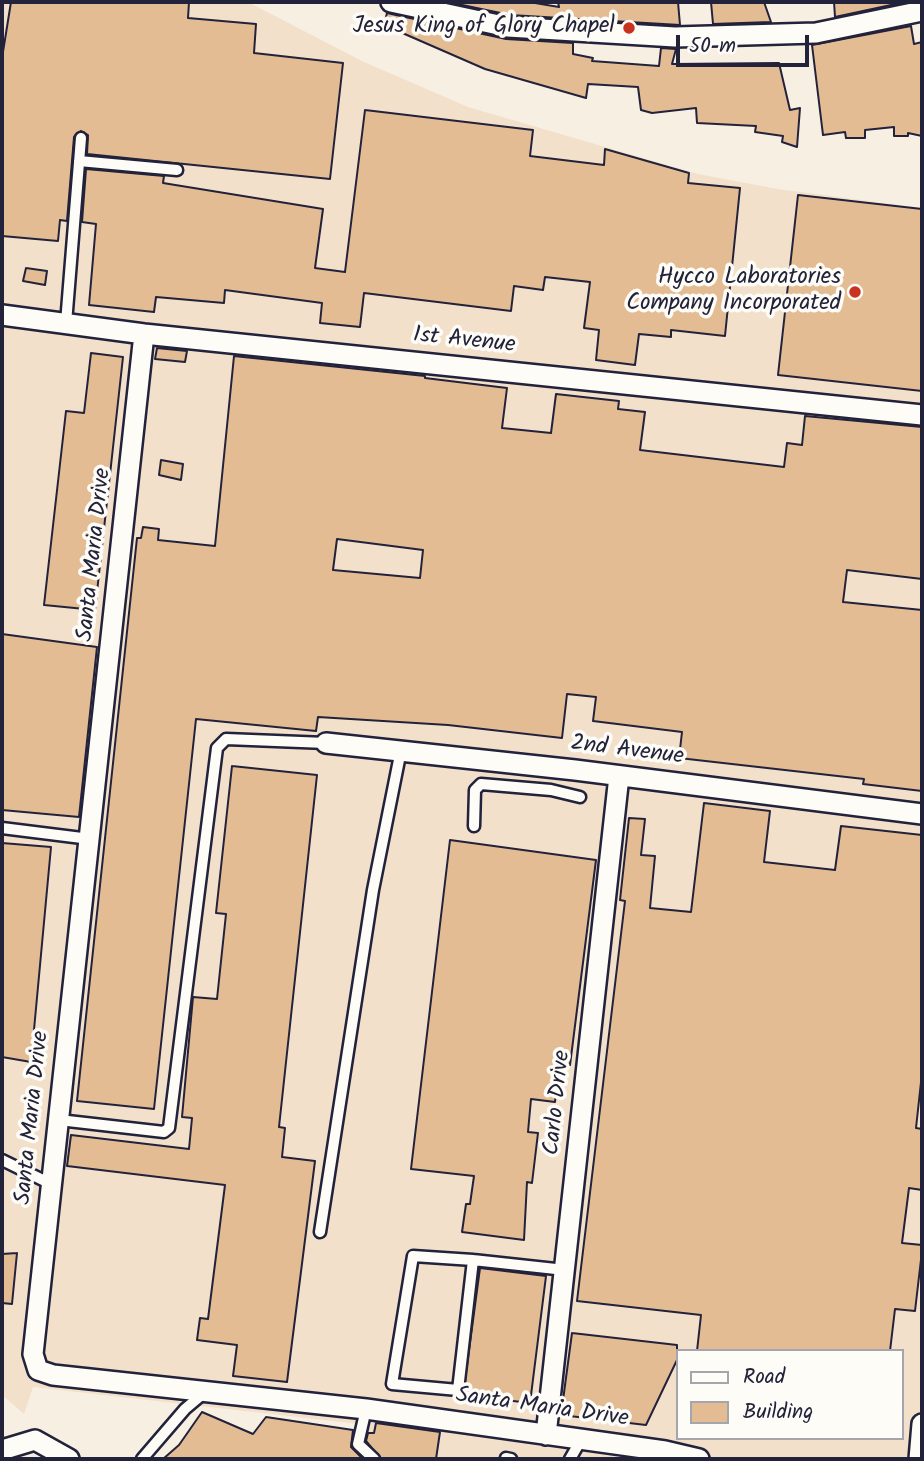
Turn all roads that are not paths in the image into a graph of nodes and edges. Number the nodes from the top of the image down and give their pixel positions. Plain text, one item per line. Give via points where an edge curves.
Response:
1 (391, 2) edge
2 (922, 11) edge
3 (81, 138) dead end
4 (79, 161) junction
5 (177, 170) dead end
6 (2, 315) edge
7 (66, 323) junction
8 (144, 334) junction
9 (922, 415) edge
10 (326, 743) joint
11 (401, 749) junction
12 (619, 776) junction
13 (580, 797) dead end
14 (922, 814) edge
15 (474, 825) dead end
16 (2, 828) edge
17 (90, 839) junction
18 (58, 1120) junction
19 (2, 1160) edge
20 (51, 1184) junction
21 (320, 1232) dead end
22 (473, 1260) junction
23 (566, 1270) junction
24 (204, 1392) junction
25 (366, 1409) junction
26 (922, 1424) edge
27 (546, 1435) junction
28 (581, 1440) junction
29 (2, 1450) edge
30 (69, 1459) edge
31 (142, 1459) edge
32 (374, 1459) edge
33 (570, 1459) edge
34 (699, 1459) edge
35 (919, 1459) edge

1 - 2 street via 508,27 675,37 816,33
3 - 4 lane
4 - 5 lane
4 - 7 lane
6 - 7 street, 1st Avenue
7 - 8 street, 1st Avenue
8 - 9 street, 1st Avenue
8 - 17 street, Santa Maria Drive
10 - 11 street, 2nd Avenue
10 - 18 lane via 226,739 217,748 169,1128 164,1132
11 - 12 street, 2nd Avenue
11 - 21 lane via 373,890
12 - 14 street, 2nd Avenue
12 - 23 street, Carlo Drive
13 - 15 lane via 481,784 475,790
16 - 17 lane
17 - 18 street, Santa Maria Drive
18 - 20 street, Santa Maria Drive
19 - 20 lane
20 - 24 street, Santa Maria Drive via 33,1354 38,1370
22 - 22 lane via 418,1256 410,1261 393,1384 458,1390
22 - 23 lane
23 - 27 street, Carlo Drive
24 - 25 street, Santa Maria Drive
24 - 31 lane
25 - 27 street, Santa Maria Drive
25 - 32 lane via 358,1444
26 - 35 street
27 - 28 street, Santa Maria Drive
28 - 33 lane
28 - 34 street, Santa Maria Drive
29 - 30 street via 35,1440

